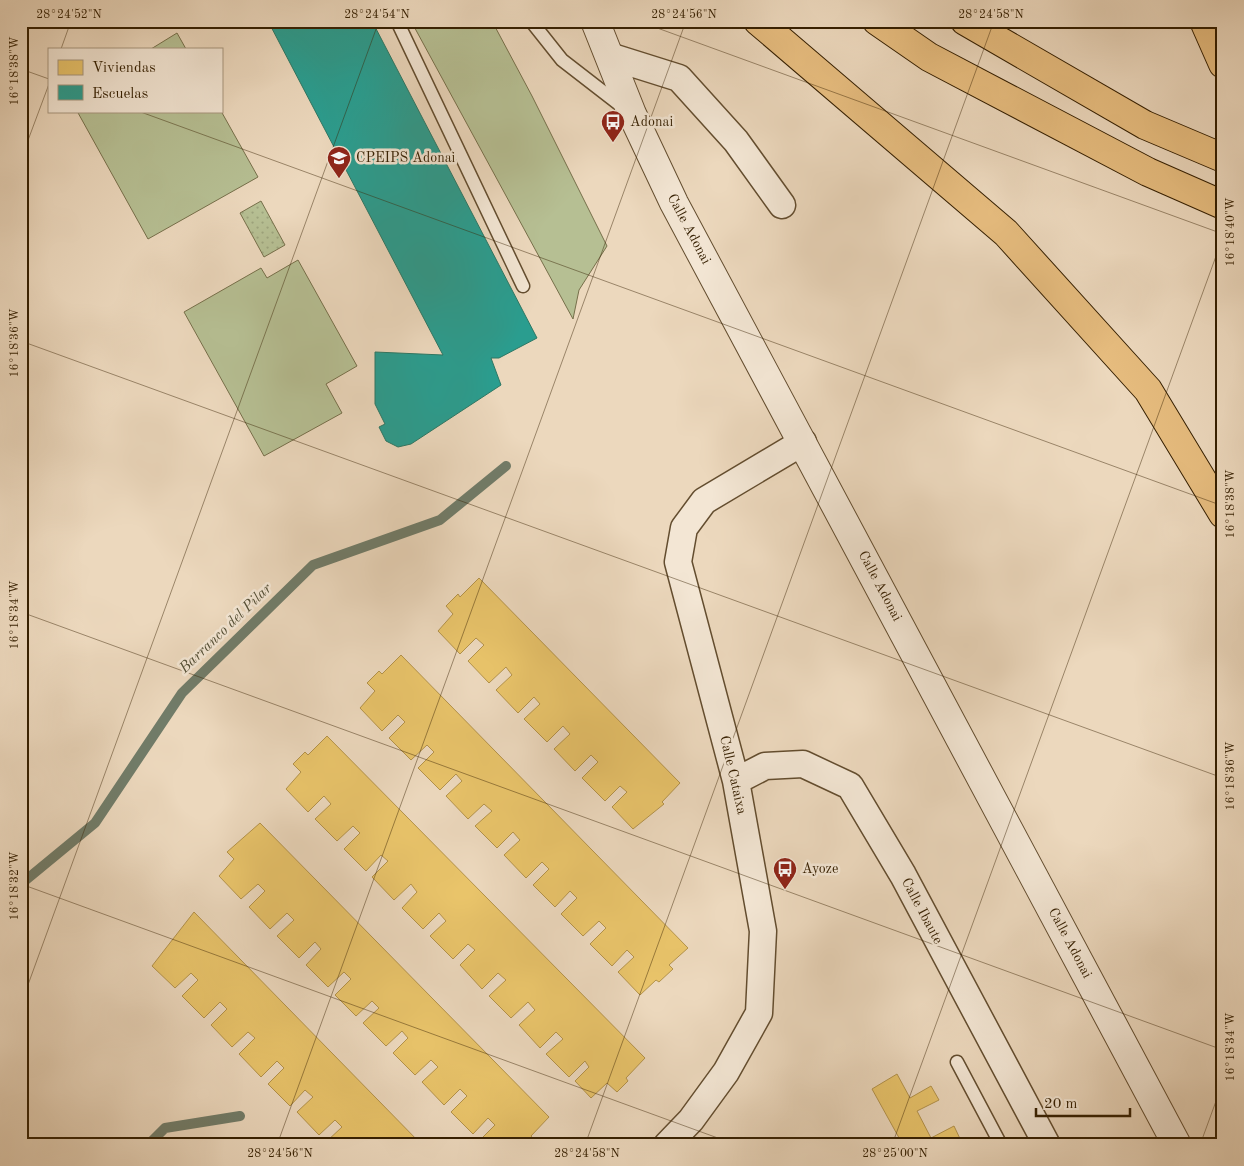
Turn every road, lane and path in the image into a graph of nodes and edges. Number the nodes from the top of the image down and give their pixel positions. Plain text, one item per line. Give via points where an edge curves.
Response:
1 (397, 21) edge
2 (531, 21) edge
3 (594, 21) edge
4 (758, 21) edge
5 (876, 21) edge
6 (965, 21) edge
7 (1204, 21) edge
8 (609, 56) junction
9 (1223, 64) edge
10 (632, 114) junction
11 (1223, 158) edge
12 (782, 205) dead end
13 (1223, 205) edge
14 (523, 286) dead end
15 (803, 442) junction
16 (1223, 514) edge
17 (736, 781) junction
18 (957, 1062) dead end
19 (666, 1145) edge
20 (1001, 1145) edge
21 (1047, 1145) edge
22 (1177, 1145) edge

1 - 14 lane
2 - 10 lane via 562,60
3 - 8 street, Calle Adonai
4 - 16 highway via 1006,233 1148,390
5 - 13 highway via 929,57 1148,172
6 - 11 highway via 1145,125
7 - 9 highway
8 - 10 street, Calle Adonai
8 - 12 street via 679,78 736,141
10 - 15 street, Calle Adonai via 674,204
15 - 17 street, Calle Cataixa via 704,501 684,528 678,562
15 - 22 street, Calle Adonai
17 - 19 street, Calle Cataixa via 763,931 759,1013 726,1072 691,1120
17 - 21 street, Calle Ibaute via 765,766 803,764 850,786 903,875
18 - 20 lane

